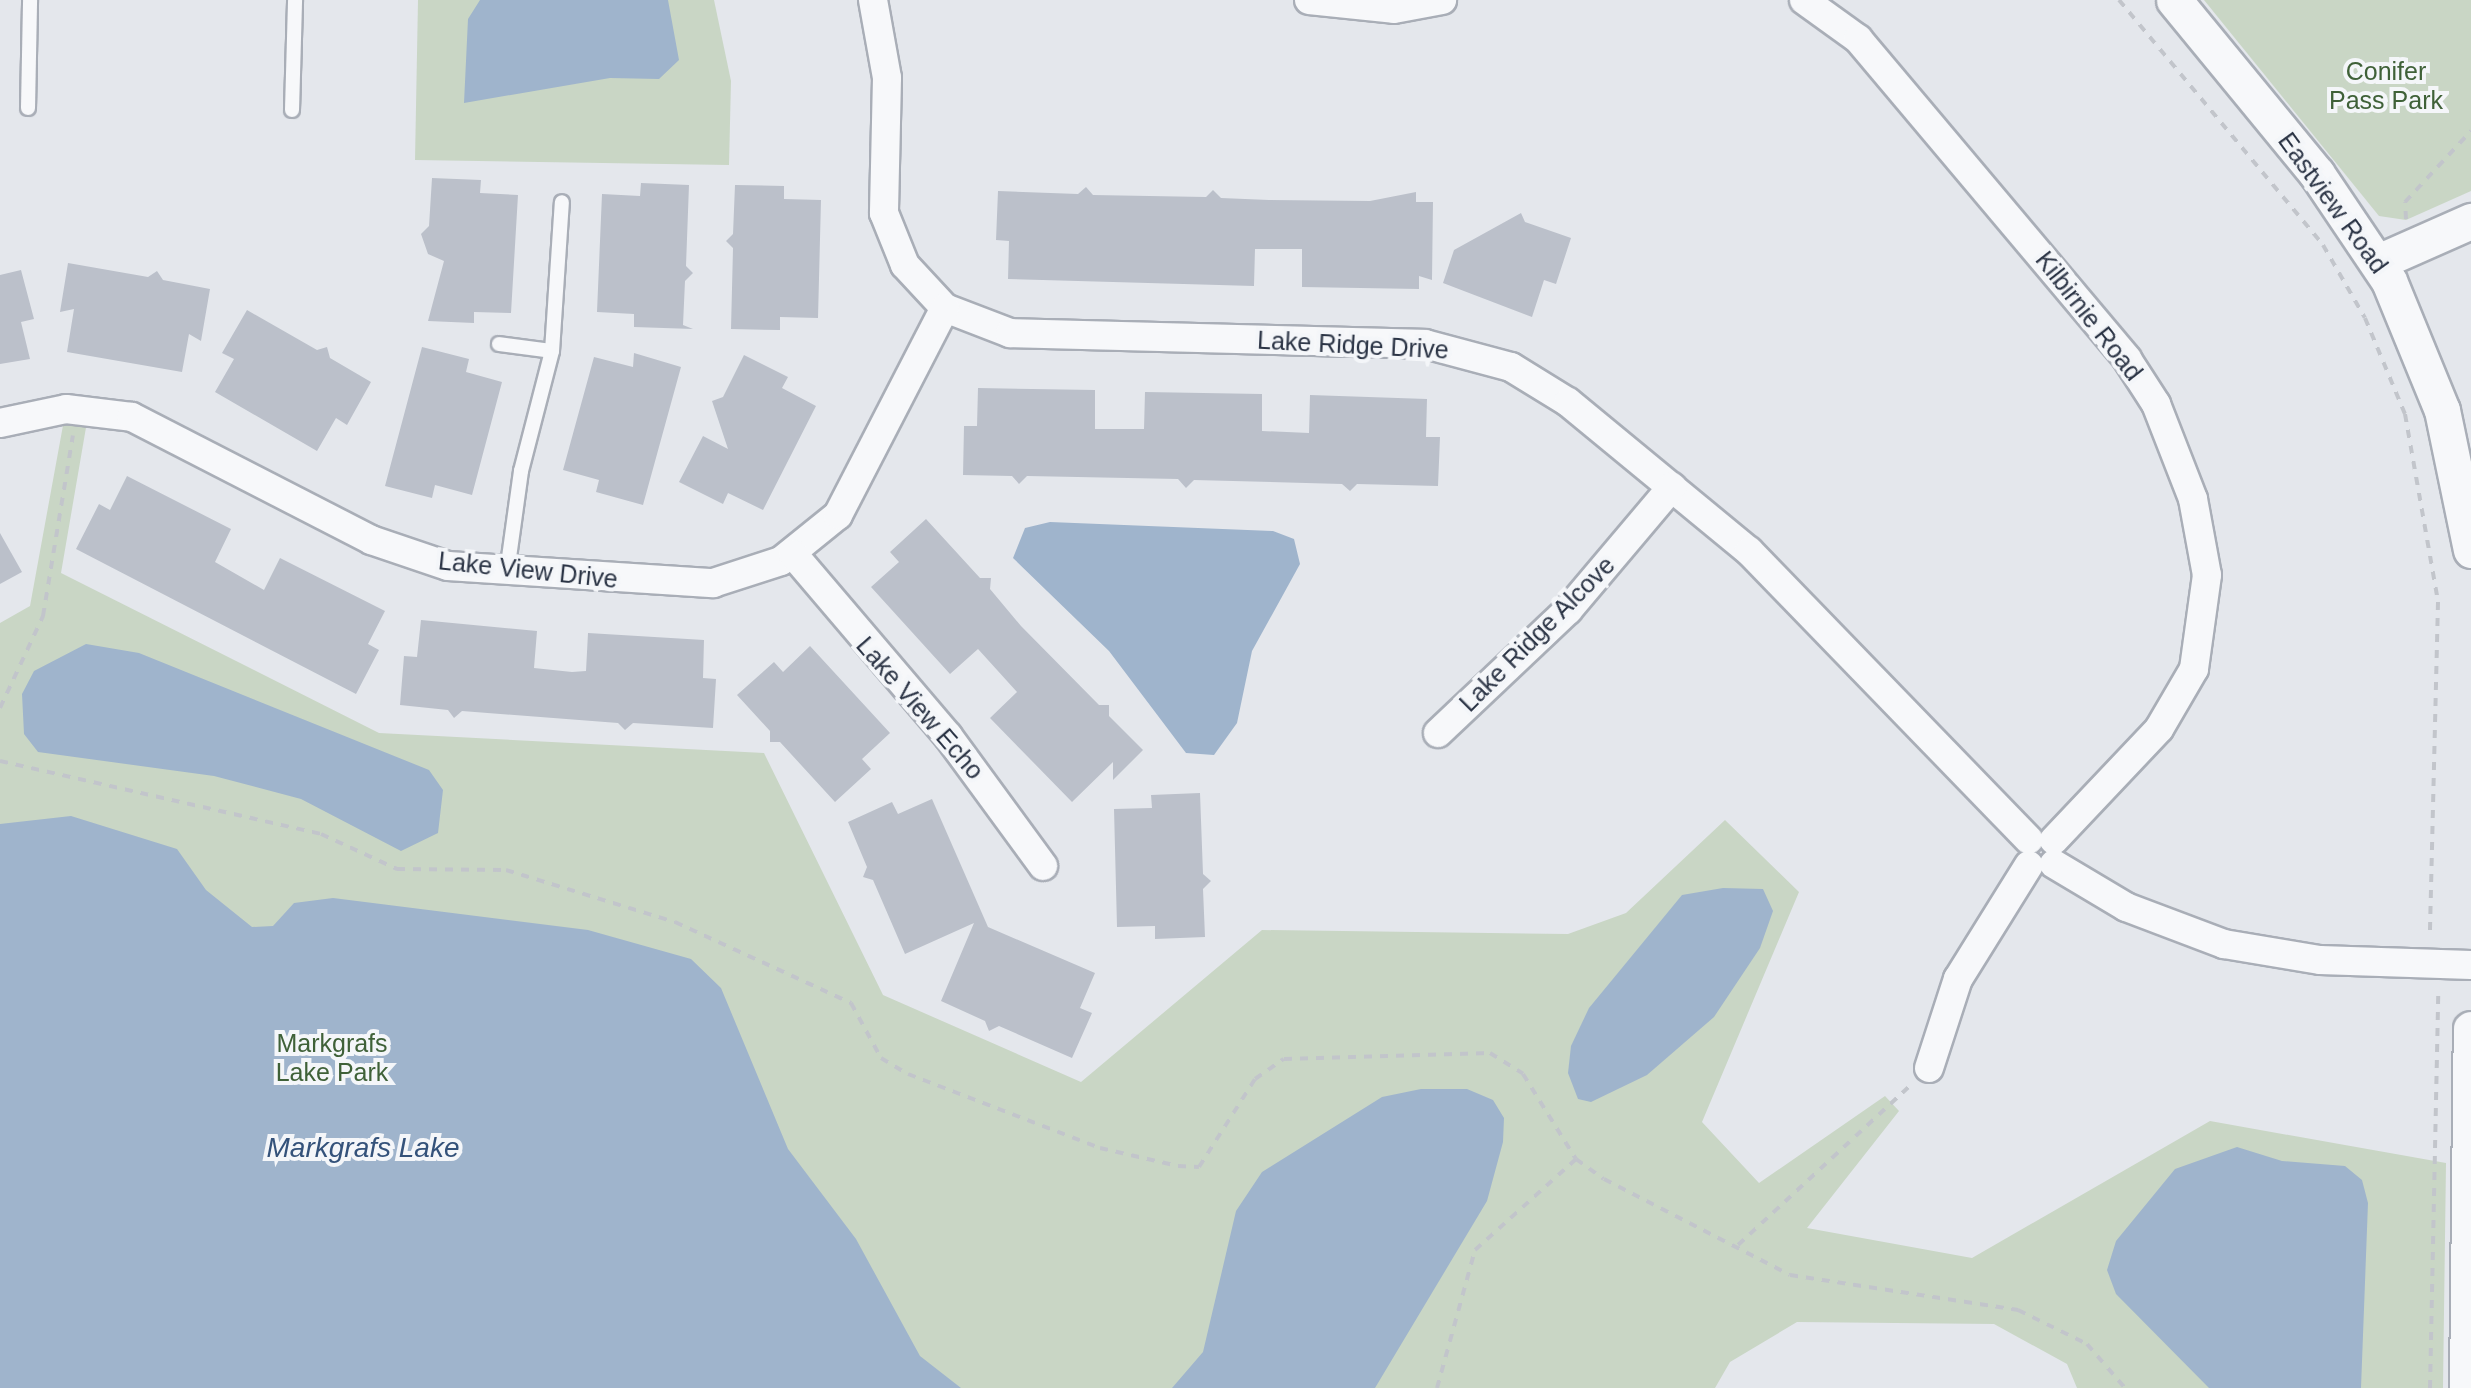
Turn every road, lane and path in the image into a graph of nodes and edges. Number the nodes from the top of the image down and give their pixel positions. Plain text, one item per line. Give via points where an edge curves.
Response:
1 (30, 0) edge
2 (295, 0) edge
3 (873, 0) edge
4 (1309, 0) edge
5 (1442, 0) edge
6 (1804, 0) edge
7 (2119, 0) edge
8 (2174, 0) edge
9 (28, 108) dead end
10 (292, 110) dead end
11 (2471, 131) edge
12 (562, 202) dead end
13 (2404, 216) dead end
14 (2471, 221) edge
15 (2378, 262) junction
16 (945, 308) junction
17 (499, 344) dead end
18 (552, 352) junction
19 (78, 409) junction
20 (0, 423) edge
21 (1672, 487) junction
22 (2471, 550) edge
23 (793, 554) junction
24 (506, 573) junction
25 (0, 708) edge
26 (1438, 733) dead end
27 (0, 762) edge
28 (2041, 852) junction
29 (1043, 866) dead end
30 (2429, 931) dead end
31 (2471, 965) edge
32 (2438, 994) dead end
33 (2471, 1029) edge
34 (1928, 1068) joint
35 (1576, 1159) junction
36 (1738, 1245) junction
37 (1437, 1388) edge
38 (2124, 1388) edge
39 (2430, 1388) edge
40 (2467, 1388) edge

1 - 9 lane
2 - 10 lane
3 - 16 street, Lake Ridge Drive via 887,78 886,224 911,275
4 - 5 street via 1394,10
6 - 28 street, Kilbirnie Road via 1858,39 2127,359 2156,404 2193,499 2207,575 2194,669 2159,729
7 - 30 path via 2313,231 2360,307 2405,414 2427,504 2439,621
8 - 15 street, Eastview Road via 2318,174
11 - 13 path via 2411,193
12 - 18 lane
14 - 15 street
15 - 22 street, Eastview Road via 2442,410
16 - 21 street, Lake Ridge Drive via 1010,333 1409,343 1465,351 1544,386
16 - 23 street, Lake View Drive via 894,394 856,489
17 - 18 lane
18 - 24 lane via 519,482
19 - 20 street, Lake View Drive
19 - 24 street, Lake View Drive via 161,427 384,546 448,566
19 - 25 path via 43,616
21 - 26 street, Lake Ridge Alcove via 1568,610
21 - 28 street, Lake Ridge Drive via 1815,615
23 - 24 street, Lake View Drive via 702,584
23 - 29 street, Lake View Echo via 948,736
27 - 35 path via 321,834 397,869 506,870 674,922 851,1003 882,1058 908,1074 1100,1148 1200,1167 1256,1079 1284,1059 1466,1050 1490,1053 1523,1074
28 - 31 street, Lake Ridge Drive via 2126,907 2224,944 2320,960
28 - 34 street, Kilbirnie Road via 1958,979
32 - 39 path
33 - 40 street
34 - 36 path
35 - 36 path
35 - 37 path via 1475,1250
36 - 38 path via 1790,1275 1843,1288 2018,1310 2087,1344

